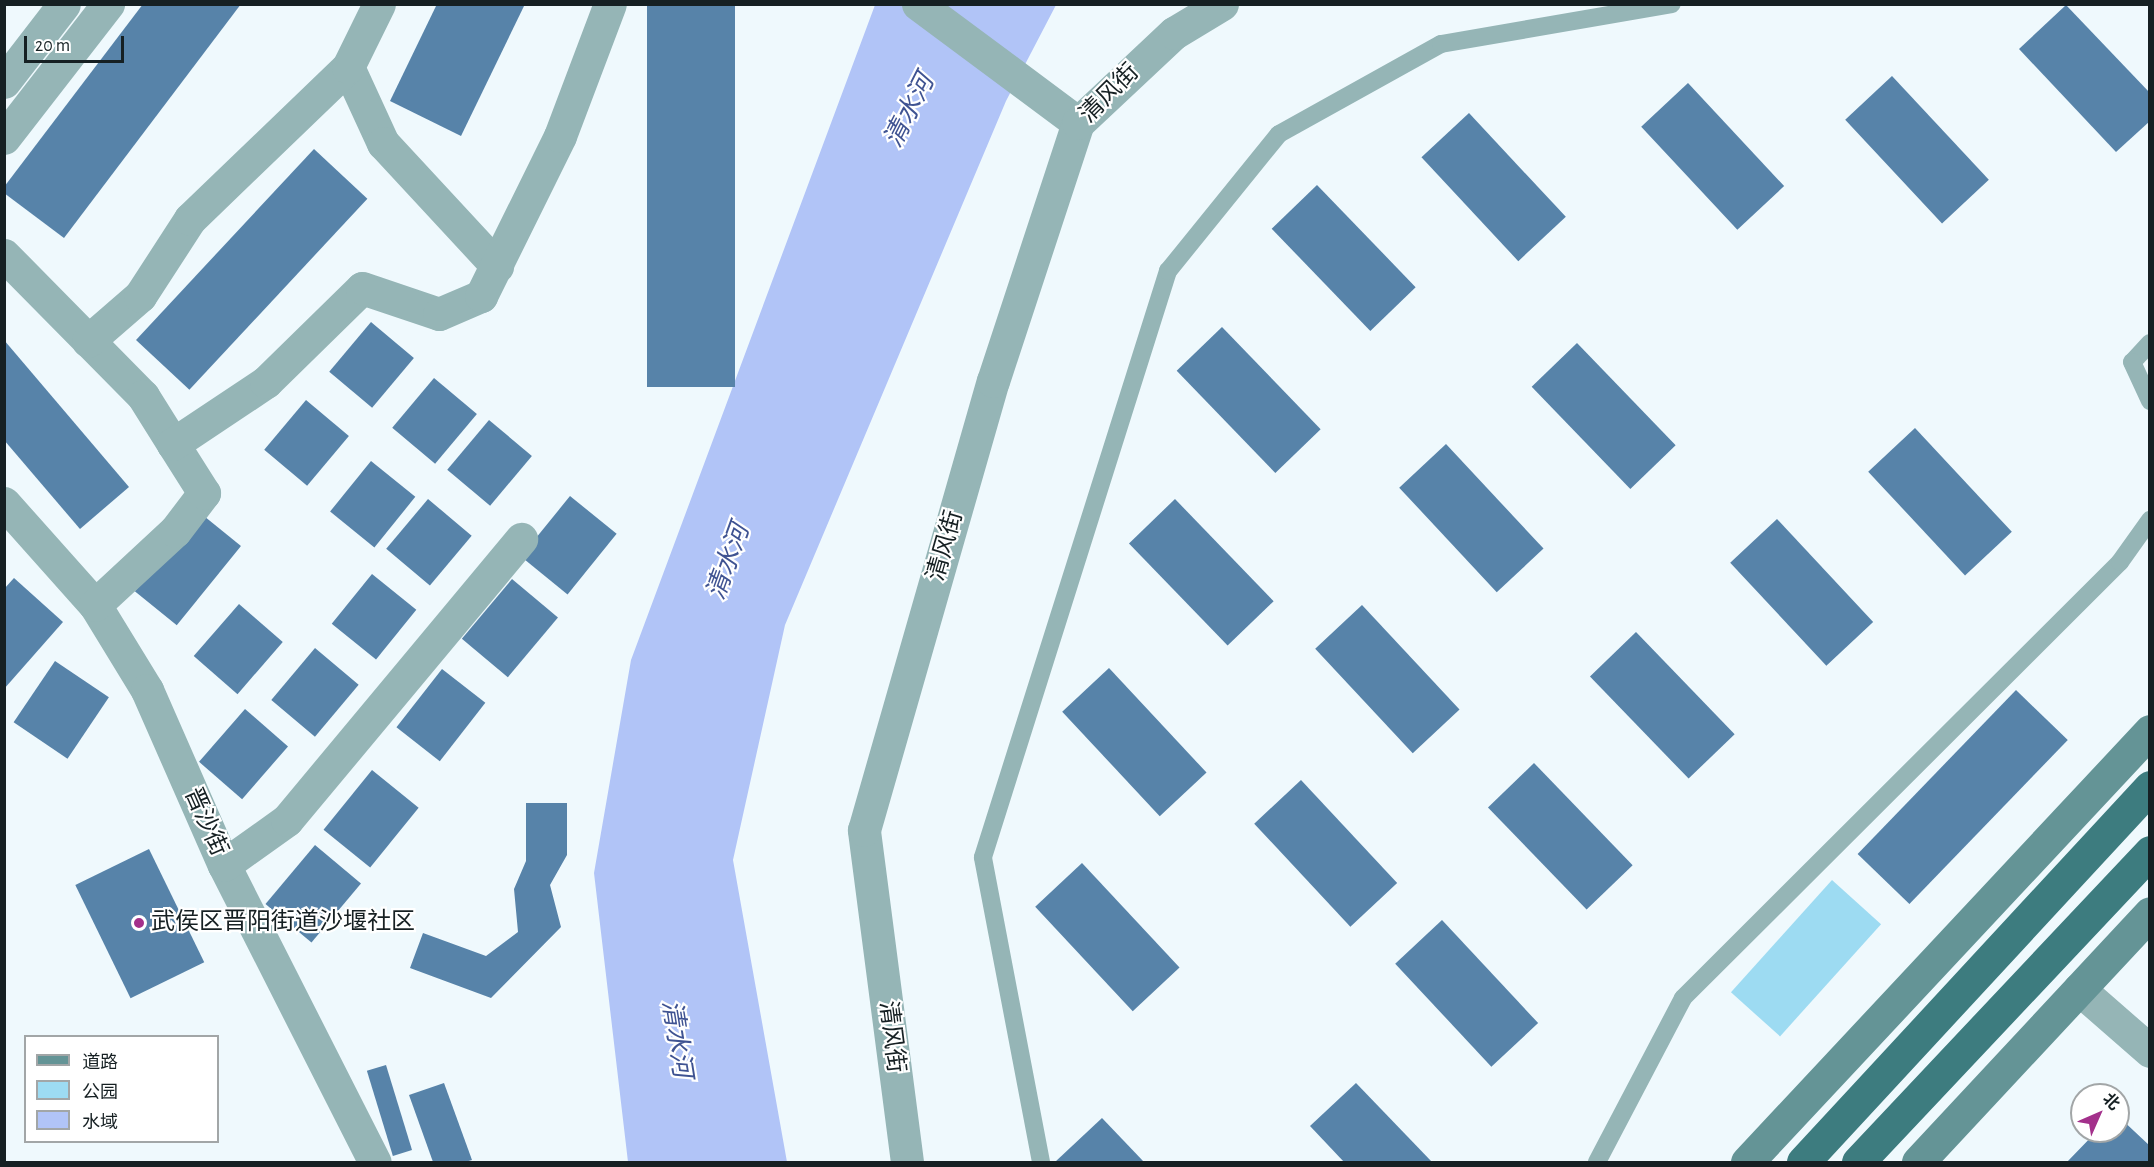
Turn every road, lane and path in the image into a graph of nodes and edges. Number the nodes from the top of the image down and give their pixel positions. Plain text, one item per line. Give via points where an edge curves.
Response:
1 (64, 4) edge
2 (108, 4) edge
3 (379, 4) edge
4 (610, 4) edge
5 (918, 4) edge
6 (1222, 4) edge
7 (1672, 4) edge
8 (348, 67) junction
9 (4, 82) edge
10 (1078, 123) junction
11 (4, 138) edge
12 (4, 255) edge
13 (497, 266) junction
14 (88, 341) junction
15 (2150, 343) edge
16 (2150, 401) edge
17 (173, 444) junction
18 (4, 503) edge
19 (2150, 520) edge
20 (521, 539) dead end
21 (95, 605) junction
22 (2150, 731) edge
23 (2150, 787) edge
24 (2150, 852) edge
25 (224, 865) junction
26 (2150, 913) edge
27 (2079, 989) junction
28 (2150, 1051) edge
29 (375, 1162) edge
30 (907, 1162) edge
31 (1041, 1162) edge
32 (1597, 1162) edge
33 (1746, 1162) edge
34 (1803, 1162) edge
35 (1858, 1162) edge
36 (1918, 1162) edge

1 - 9 street
2 - 11 street
3 - 8 street
4 - 13 street via 560,136
5 - 10 street
6 - 10 street, 清风街 via 1174,33
7 - 31 lane via 1441,44 1279,135 1168,271 982,857
8 - 13 street via 383,142
8 - 14 street via 190,219 140,296
10 - 30 street, 清风街 via 993,381 864,830
12 - 14 street
13 - 17 street via 481,296 439,314 362,288 266,382
14 - 17 street via 143,396
15 - 16 lane via 2132,362
17 - 21 street via 204,493 175,531
18 - 21 street, 晋沙街
19 - 32 lane via 2120,561 1683,998
20 - 25 street via 287,820
21 - 25 street, 晋沙街 via 147,690
22 - 33 main road
23 - 34 main road, bridge
24 - 35 main road, bridge
25 - 29 street, 晋沙街
26 - 27 main road
27 - 28 street
27 - 36 main road

